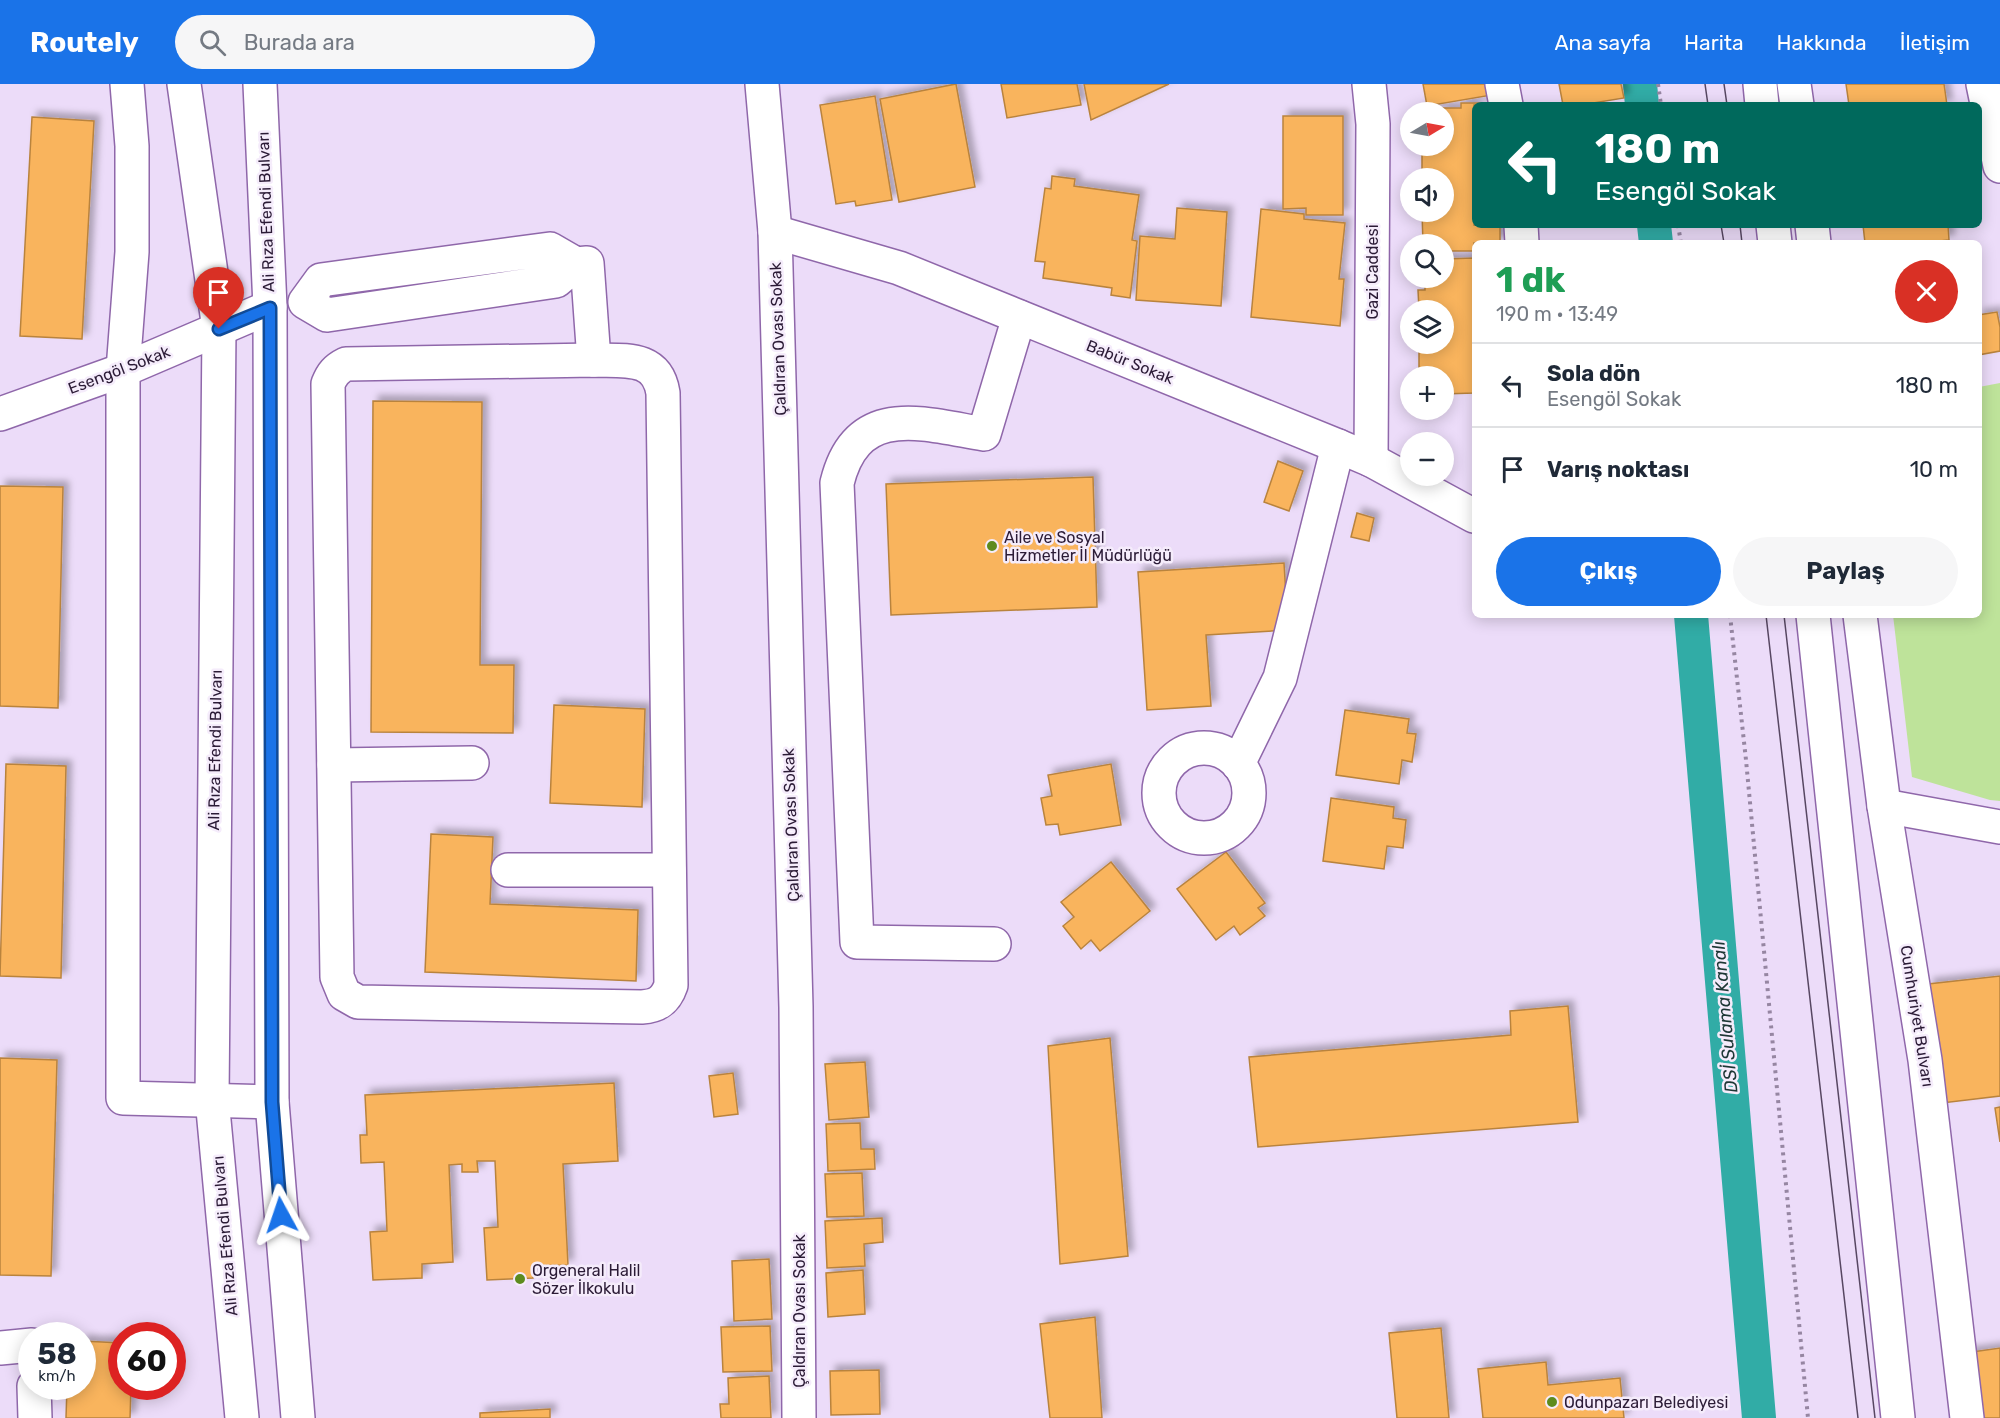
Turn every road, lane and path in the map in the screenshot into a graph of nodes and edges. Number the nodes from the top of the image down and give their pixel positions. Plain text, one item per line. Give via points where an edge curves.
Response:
1 (127, 84) edge
2 (184, 84) edge
3 (260, 84) edge
4 (762, 84) edge
5 (1369, 84) edge
6 (1502, 84) edge
7 (1658, 84) edge
8 (1760, 84) edge
9 (1794, 84) edge
10 (1983, 84) edge
11 (1505, 102) edge
12 (1661, 102) edge
13 (1762, 102) edge
14 (1797, 102) edge
15 (2000, 165) edge
16 (776, 232) junction
17 (581, 264) junction
18 (270, 308) junction
19 (1018, 317) junction
20 (219, 329) junction
21 (594, 360) junction
22 (123, 370) junction
23 (0, 414) edge
24 (1338, 446) junction
25 (1371, 460) junction
26 (1472, 515) edge
27 (1730, 618) edge
28 (1813, 618) edge
29 (1860, 618) edge
30 (472, 763) dead end
31 (1238, 764) dead end
32 (334, 765) junction
33 (1884, 806) junction
34 (2000, 827) edge
35 (508, 870) dead end
36 (669, 870) junction
37 (994, 944) dead end
38 (212, 1099) junction
39 (272, 1102) junction
40 (18, 1346) edge
41 (0, 1348) edge
42 (34, 1400) edge
43 (35, 1418) edge
44 (242, 1418) edge
45 (298, 1418) edge
46 (799, 1418) edge
47 (1808, 1418) edge
48 (1898, 1418) edge
49 (1967, 1418) edge

1 - 22 main road via 132,146 132,252
2 - 20 main road, Ali Rıza Efendi Bulvarı
3 - 18 main road, Ali Rıza Efendi Bulvarı
4 - 16 main road, Çaldıran Ovası Sokak
5 - 25 main road, Gazi Caddesi via 1373,124
6 - 11 main road
7 - 12 path
8 - 13 main road
9 - 14 main road
10 - 15 main road
16 - 19 main road, Babür Sokak via 899,268
16 - 46 main road, Çaldıran Ovası Sokak via 797,1054
17 - 17 main road via 550,249 321,280 304,302 327,315 556,281
17 - 21 main road
18 - 20 main road, Esengöl Sokak
18 - 39 main road, Ali Rıza Efendi Bulvarı
19 - 24 main road, Babür Sokak
19 - 37 main road via 984,434 907,422 880,427 852,449 837,483 857,942
20 - 22 main road, Esengöl Sokak
20 - 38 main road, Ali Rıza Efendi Bulvarı
21 - 32 main road via 356,363 346,364 332,376 328,384
21 - 36 main road via 645,364 658,376 663,393
22 - 23 main road, Esengöl Sokak
22 - 38 main road via 123,1098
24 - 25 main road, Babür Sokak
24 - 31 main road via 1280,678
25 - 26 main road, Babür Sokak
27 - 47 path
28 - 48 main road
29 - 33 main road, Cumhuriyet Bulvarı
30 - 32 main road
32 - 36 main road via 337,977 344,994 358,1002 652,1006 668,995 671,985
33 - 34 main road
33 - 49 main road, Cumhuriyet Bulvarı via 1925,1060
35 - 36 main road
38 - 39 main road
38 - 44 main road, Ali Rıza Efendi Bulvarı
39 - 45 main road, Ali Rıza Efendi Bulvarı
40 - 41 main road
42 - 43 main road

